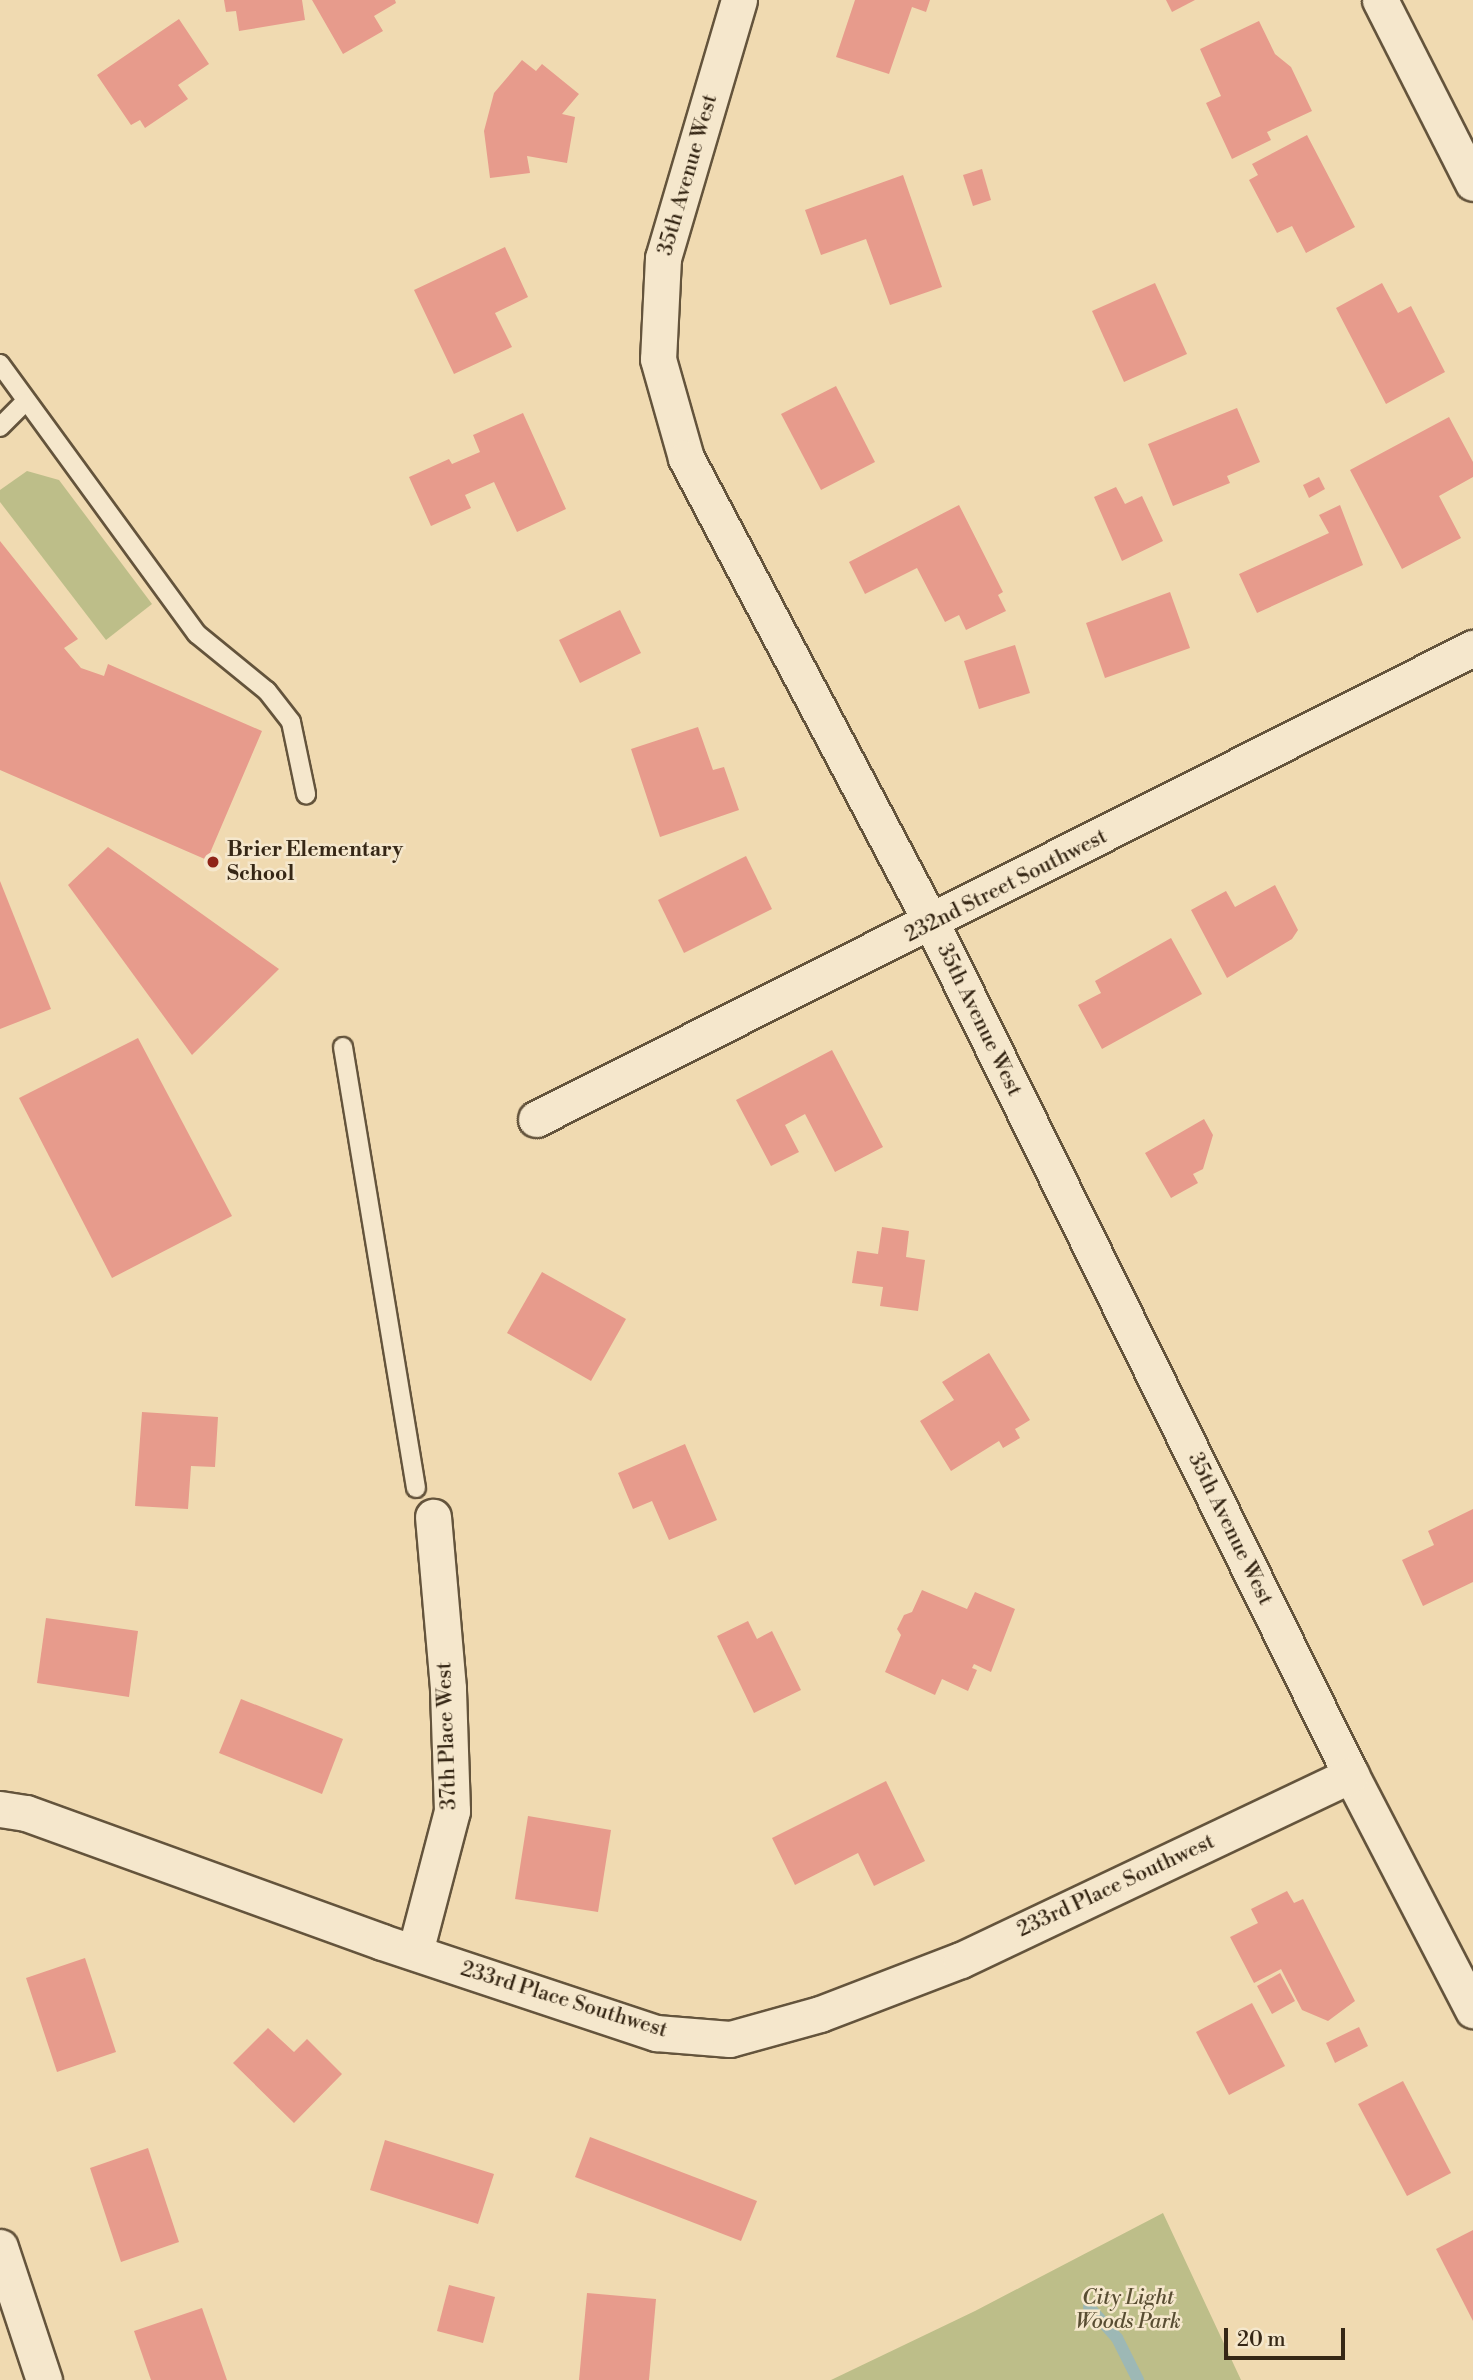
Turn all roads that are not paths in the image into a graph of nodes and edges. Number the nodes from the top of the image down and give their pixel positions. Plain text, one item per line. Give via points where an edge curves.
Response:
1 (739, 0) edge
2 (1380, 0) edge
3 (1473, 183) edge
4 (0, 365) edge
5 (24, 403) junction
6 (0, 427) edge
7 (1473, 648) edge
8 (306, 794) dead end
9 (932, 924) junction
10 (343, 1047) dead end
11 (536, 1119) dead end
12 (425, 1502) joint
13 (1351, 1775) junction
14 (0, 1809) edge
15 (415, 1952) junction
16 (1473, 2010) edge
17 (0, 2247) edge
18 (44, 2380) edge

1 - 9 street, 35th Avenue West via 663,258 658,359 686,458
2 - 3 street
4 - 5 lane
5 - 6 lane
5 - 8 lane via 197,634 267,691 291,722
7 - 9 street, 232nd Street Southwest
9 - 11 street, 232nd Street Southwest
9 - 13 street, 35th Avenue West
10 - 12 lane
12 - 15 street, 37th Place West via 448,1688 452,1811
13 - 15 street, 233rd Place Southwest via 961,1960 820,2014 730,2039 656,2033
13 - 16 street, 35th Avenue West
14 - 15 street, 233rd Place Southwest via 26,1813
17 - 18 street

